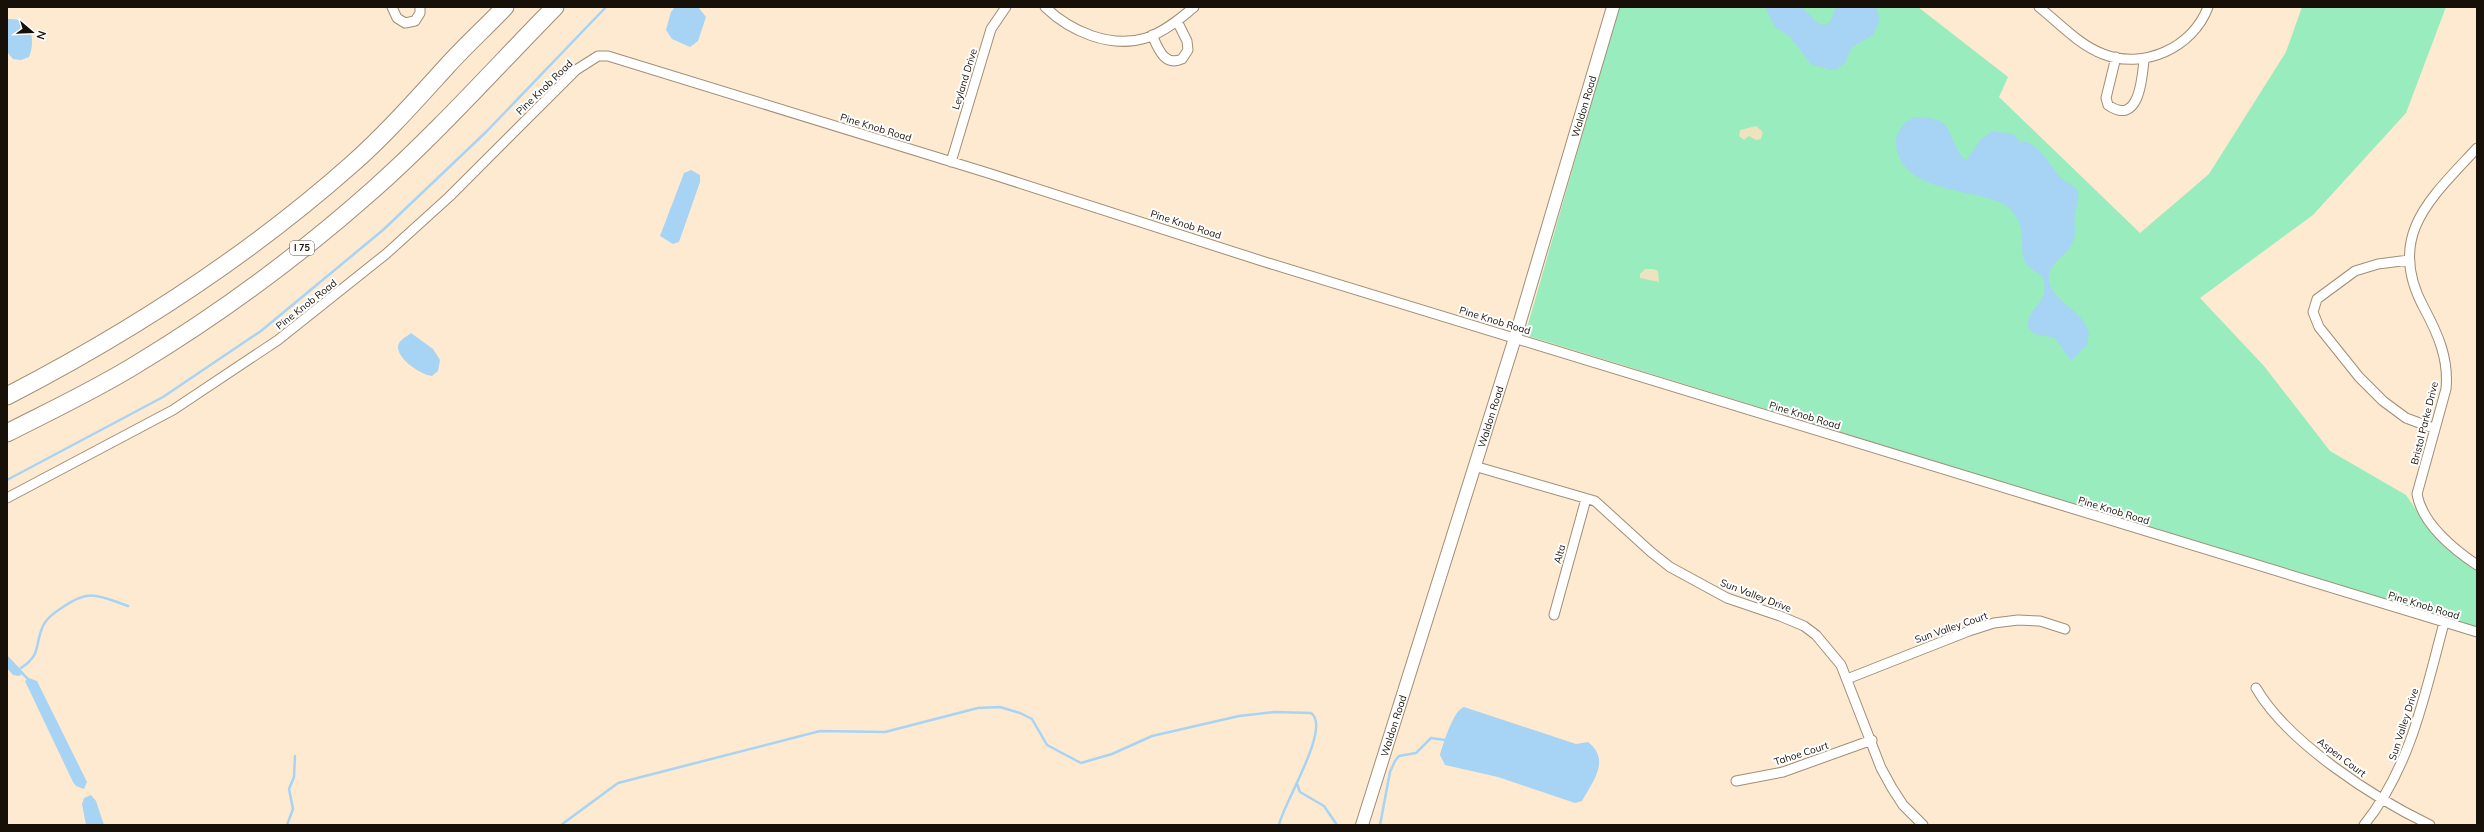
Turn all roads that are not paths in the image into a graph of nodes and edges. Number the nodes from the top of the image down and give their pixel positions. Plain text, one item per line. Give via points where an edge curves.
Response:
1 (392, 7) edge
2 (420, 7) edge
3 (505, 7) edge
4 (555, 7) edge
5 (1006, 7) edge
6 (1045, 7) edge
7 (1194, 7) edge
8 (1613, 7) edge
9 (2039, 7) edge
10 (2208, 7) edge
11 (1177, 21) junction
12 (1152, 35) junction
13 (2116, 57) junction
14 (2144, 60) junction
15 (2477, 148) edge
16 (951, 162) junction
17 (2409, 260) junction
18 (1515, 338) junction
19 (7, 396) edge
20 (2433, 428) junction
21 (7, 434) edge
22 (1474, 466) junction
23 (7, 498) edge
24 (1586, 499) junction
25 (2477, 565) edge
26 (1554, 615) dead end
27 (2444, 622) junction
28 (2065, 629) dead end
29 (2477, 632) edge
30 (1847, 680) junction
31 (2256, 688) dead end
32 (1872, 740) junction
33 (1736, 780) dead end
34 (2383, 800) junction
35 (1362, 825) edge
36 (1923, 825) edge
37 (2364, 825) edge
38 (2430, 825) edge

1 - 2 street via 397,18 405,23 415,21 420,13
3 - 19 highway via 448,65 404,115 352,164 263,237 151,315 92,351
4 - 21 highway, I 75 via 374,190 280,266 136,365
5 - 16 street, Leyland Drive via 991,30
6 - 12 street via 1070,27 1099,38 1123,40
7 - 11 street
8 - 18 street, Waldon Road
9 - 13 street via 2082,42 2102,54
10 - 14 street via 2194,30 2176,47
11 - 12 street
11 - 12 street via 1188,45 1182,59 1173,61 1165,58
13 - 14 street
13 - 14 street via 2106,98 2108,105 2116,111 2123,112 2129,111 2135,102
15 - 17 street, Bristol Parke Drive via 2431,199 2417,219 2410,241
16 - 18 street, Pine Knob Road
16 - 23 street, Pine Knob Road via 624,59 598,56 576,70 449,197 386,254 278,340 173,410
17 - 20 street, Bristol Parke Drive via 2418,298 2437,335 2445,363 2446,389
17 - 20 street via 2378,264 2355,271 2317,299 2313,312 2319,327 2359,377 2383,401 2406,418
18 - 22 street, Waldon Road
18 - 27 street, Pine Knob Road
20 - 25 street, Bristol Parke Drive via 2417,494 2419,508 2460,554
22 - 24 street, Sun Valley Drive
22 - 35 street, Waldon Road
24 - 26 street, Alta
24 - 30 street, Sun Valley Drive via 1595,502 1611,514 1670,567 1727,598 1780,616 1810,631 1826,644 1841,665
27 - 29 street, Pine Knob Road
27 - 34 street, Sun Valley Drive via 2414,731 2400,770
28 - 30 street, Sun Valley Court via 2040,621 1994,623 1962,633
30 - 32 street, Sun Valley Drive
31 - 34 street, Aspen Court via 2301,739 2335,768
32 - 33 street, Tahoe Court via 1782,772
32 - 36 street, Sun Valley Drive via 1881,768 1892,788 1903,805
34 - 37 street, Sun Valley Drive
34 - 38 street, Aspen Court

